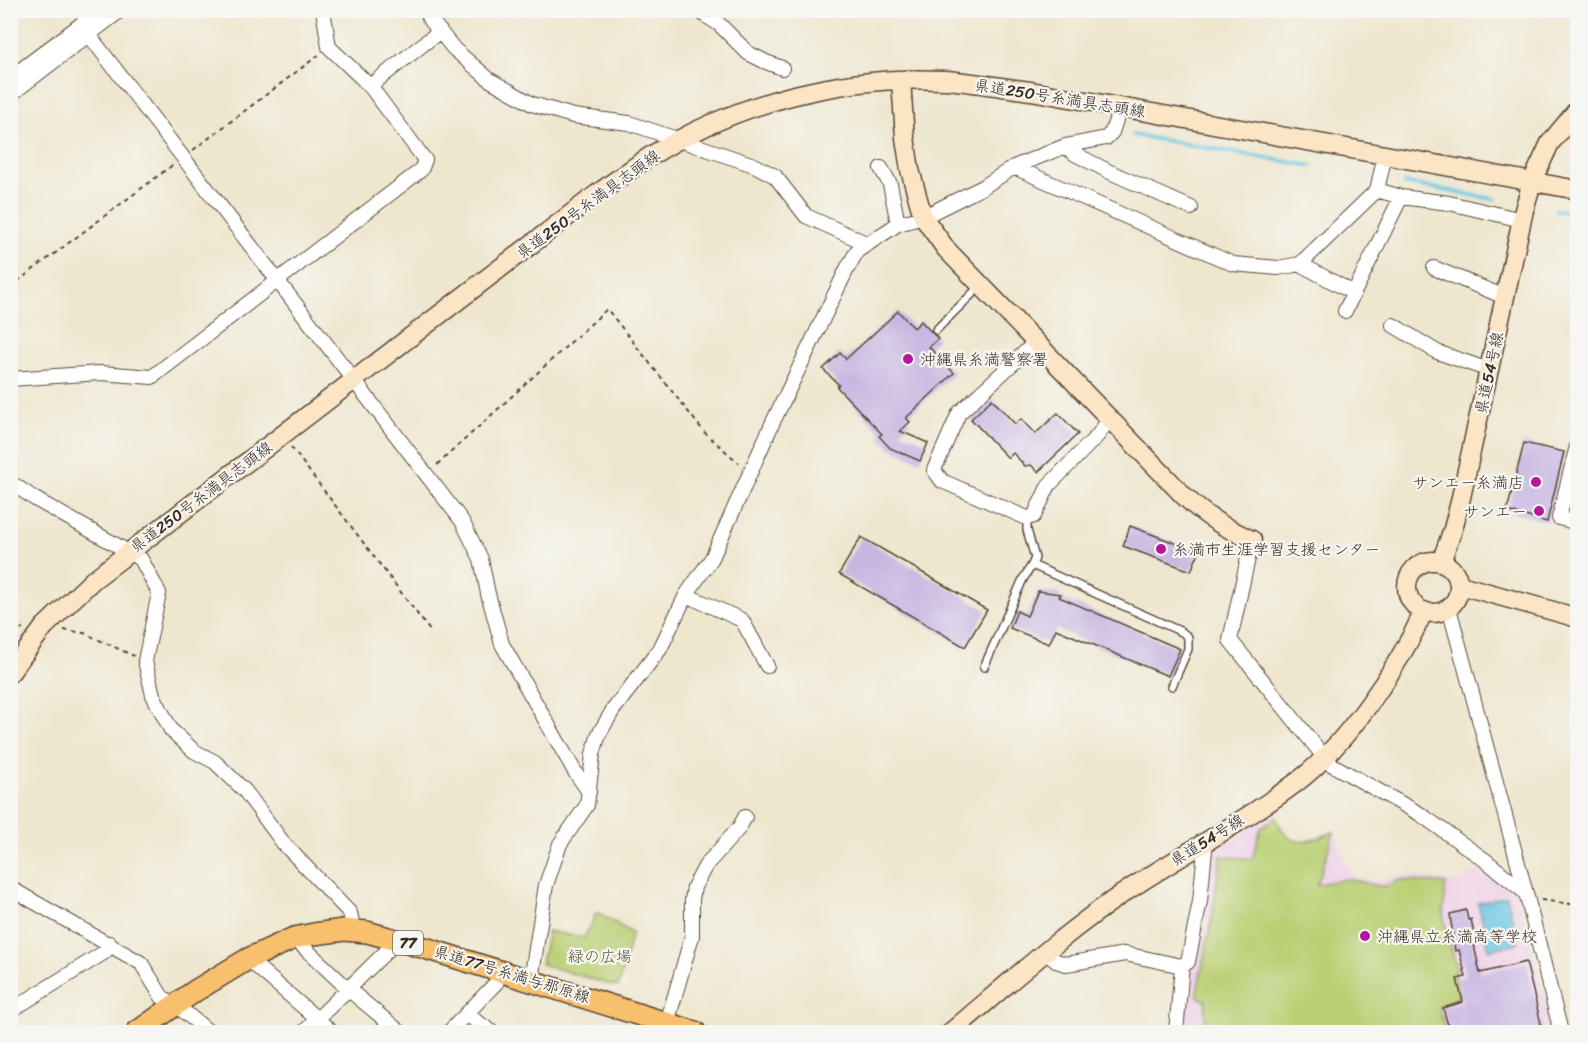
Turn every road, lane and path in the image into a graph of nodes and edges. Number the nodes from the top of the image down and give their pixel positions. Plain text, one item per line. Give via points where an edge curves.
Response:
1 (100, 10) edge
2 (121, 10) edge
3 (323, 10) edge
4 (428, 10) edge
5 (697, 10) edge
6 (440, 31) junction
7 (89, 35) junction
8 (329, 47) junction
9 (782, 68) dead end
10 (10, 78) edge
11 (902, 80) junction
12 (370, 86) junction
13 (10, 95) edge
14 (1118, 107) junction
15 (1578, 109) edge
16 (680, 140) junction
17 (1065, 146) junction
18 (1385, 155) junction
19 (183, 157) junction
20 (1014, 167) junction
21 (881, 168) dead end
22 (1532, 182) junction
23 (1377, 190) junction
24 (1578, 190) edge
25 (1401, 197) junction
26 (1191, 208) dead end
27 (923, 217) junction
28 (1522, 220) junction
29 (897, 224) junction
30 (868, 244) junction
31 (1300, 264) junction
32 (1434, 268) dead end
33 (278, 280) junction
34 (981, 285) junction
35 (10, 287) edge
36 (1354, 293) junction
37 (1505, 297) junction
38 (1345, 311) dead end
39 (1393, 325) dead end
40 (936, 330) dead end
41 (1036, 342) junction
42 (1489, 370) junction
43 (10, 379) edge
44 (353, 380) junction
45 (1110, 418) junction
46 (282, 435) junction
47 (1578, 442) edge
48 (749, 472) junction
49 (426, 475) junction
50 (10, 482) edge
51 (1027, 518) junction
52 (1578, 524) edge
53 (1252, 540) joint
54 (130, 551) junction
55 (1441, 562) junction
56 (1032, 565) junction
57 (1460, 585) junction
58 (686, 595) junction
59 (1449, 608) junction
60 (1424, 611) junction
61 (1578, 618) edge
62 (44, 627) junction
63 (10, 630) edge
64 (431, 632) dead end
65 (145, 661) junction
66 (767, 666) dead end
67 (984, 667) dead end
68 (10, 672) edge
69 (1172, 686) dead end
70 (1324, 757) junction
71 (589, 792) junction
72 (745, 817) dead end
73 (1206, 840) junction
74 (10, 888) edge
75 (1526, 895) junction
76 (1578, 905) edge
77 (354, 931) junction
78 (294, 938) junction
79 (398, 940) junction
80 (109, 943) junction
81 (1046, 952) junction
82 (248, 958) junction
83 (1182, 966) junction
84 (501, 971) junction
85 (531, 980) junction
86 (348, 989) junction
87 (176, 1005) junction
88 (10, 1011) edge
89 (466, 1014) junction
90 (317, 1020) junction
91 (665, 1027) edge
92 (137, 1032) edge
93 (209, 1032) edge
94 (304, 1032) edge
95 (332, 1032) edge
96 (400, 1032) edge
97 (449, 1032) edge
98 (492, 1032) edge
99 (695, 1032) edge
100 (951, 1032) edge
101 (1176, 1032) edge
102 (1561, 1032) edge

1 - 10 street
2 - 7 street
3 - 8 street
4 - 6 street via 429,18
5 - 9 street via 719,24 748,53
6 - 12 street
6 - 16 street via 454,49 490,80 532,104 573,116 629,123
7 - 13 street
7 - 19 street
8 - 12 street
8 - 19 path
11 - 14 main road, 県道250号糸満具志頭線 via 946,80
11 - 16 main road, 県道250号糸満具志頭線 via 796,94 739,112
11 - 27 main road via 905,138
12 - 33 street via 425,160 421,170
14 - 17 street via 1112,132 1106,138
14 - 18 main road, 県道250号糸満具志頭線
15 - 22 main road via 1550,143
16 - 30 street via 738,158 776,176 806,216
16 - 44 main road, 県道250号糸満具志頭線 via 597,194
17 - 20 street
17 - 26 street via 1110,172
18 - 22 main road, 県道250号糸満具志頭線
18 - 23 street
19 - 33 street
19 - 35 path
20 - 27 street
20 - 31 street via 1233,264 1278,268
21 - 29 street via 890,184
22 - 24 main road, 県道250号糸満具志頭線
22 - 28 main road, 県道54号線
23 - 25 street
23 - 31 street
25 - 28 street via 1449,203
25 - 36 street
27 - 29 street
27 - 34 main road via 946,249
28 - 37 main road, 県道54号線
29 - 30 street
30 - 48 street via 847,268
31 - 36 street
32 - 37 street
33 - 43 street via 152,377 101,373
33 - 44 street
34 - 40 lane
34 - 41 main road
36 - 38 street
37 - 42 main road, 県道54号線
39 - 42 street via 1437,352
41 - 45 main road
41 - 51 street via 960,413 934,470 942,481
42 - 55 main road, 県道54号線 via 1460,502
44 - 46 main road, 県道250号糸満具志頭線
44 - 49 street
45 - 51 street via 1049,485 1034,516
45 - 53 main road via 1204,515
46 - 54 main road, 県道250号糸満具志頭線
46 - 64 path
47 - 52 street via 1559,518
48 - 49 path via 705,433 608,309
48 - 58 street via 712,558
49 - 71 street via 462,520 481,560 502,644
50 - 54 street
51 - 56 lane via 1035,558
53 - 70 street via 1230,640
54 - 62 main road, 県道250号糸満具志頭線
54 - 65 street via 141,559 159,593
55 - 57 main road via 1454,571
55 - 60 main road via 1424,562 1407,582 1411,600
56 - 67 lane
56 - 69 lane via 1188,637 1188,649
57 - 59 main road
57 - 61 main road
58 - 66 street via 742,620
58 - 71 street via 660,648 599,734
59 - 60 main road via 1433,613
59 - 75 street
60 - 70 main road, 県道54号線 via 1390,673
62 - 63 path
62 - 65 path via 84,633
62 - 68 main road, 県道250号糸満具志頭線
65 - 77 street via 153,695 171,730 194,752 215,762 245,791 284,844 350,913
70 - 73 main road, 県道54号線 via 1298,781
70 - 75 street via 1420,814
71 - 85 street via 587,806 560,844 546,885
72 - 91 street via 706,865 694,887 692,936
73 - 81 main road, 県道54号線 via 1127,891
73 - 83 street via 1196,922 1188,962
74 - 80 street
75 - 76 path
75 - 102 street
77 - 78 main road, 県道77号糸満与那原線 / 77
77 - 79 main road, 県道77号糸満与那原線 / 77
78 - 82 main road, 県道77号糸満与那原線 / 77
78 - 86 street
79 - 84 main road, 県道77号糸満与那原線 / 77
79 - 86 street
80 - 87 street via 141,963 162,997
80 - 88 street via 105,952
81 - 83 street via 1066,964 1125,954
81 - 100 main road, 県道54号線
82 - 87 main road, 県道77号糸満与那原線 / 77
82 - 90 street
83 - 101 street
84 - 85 main road, 県道77号糸満与那原線 / 77
84 - 89 street via 496,983
85 - 91 main road, 県道77号糸満与那原線 / 77
86 - 90 street
86 - 96 street
87 - 92 main road, 県道77号糸満与那原線 / 77
87 - 93 street
89 - 97 street
89 - 98 street
90 - 94 street
90 - 95 street
91 - 99 main road, 県道77号糸満与那原線 / 77

